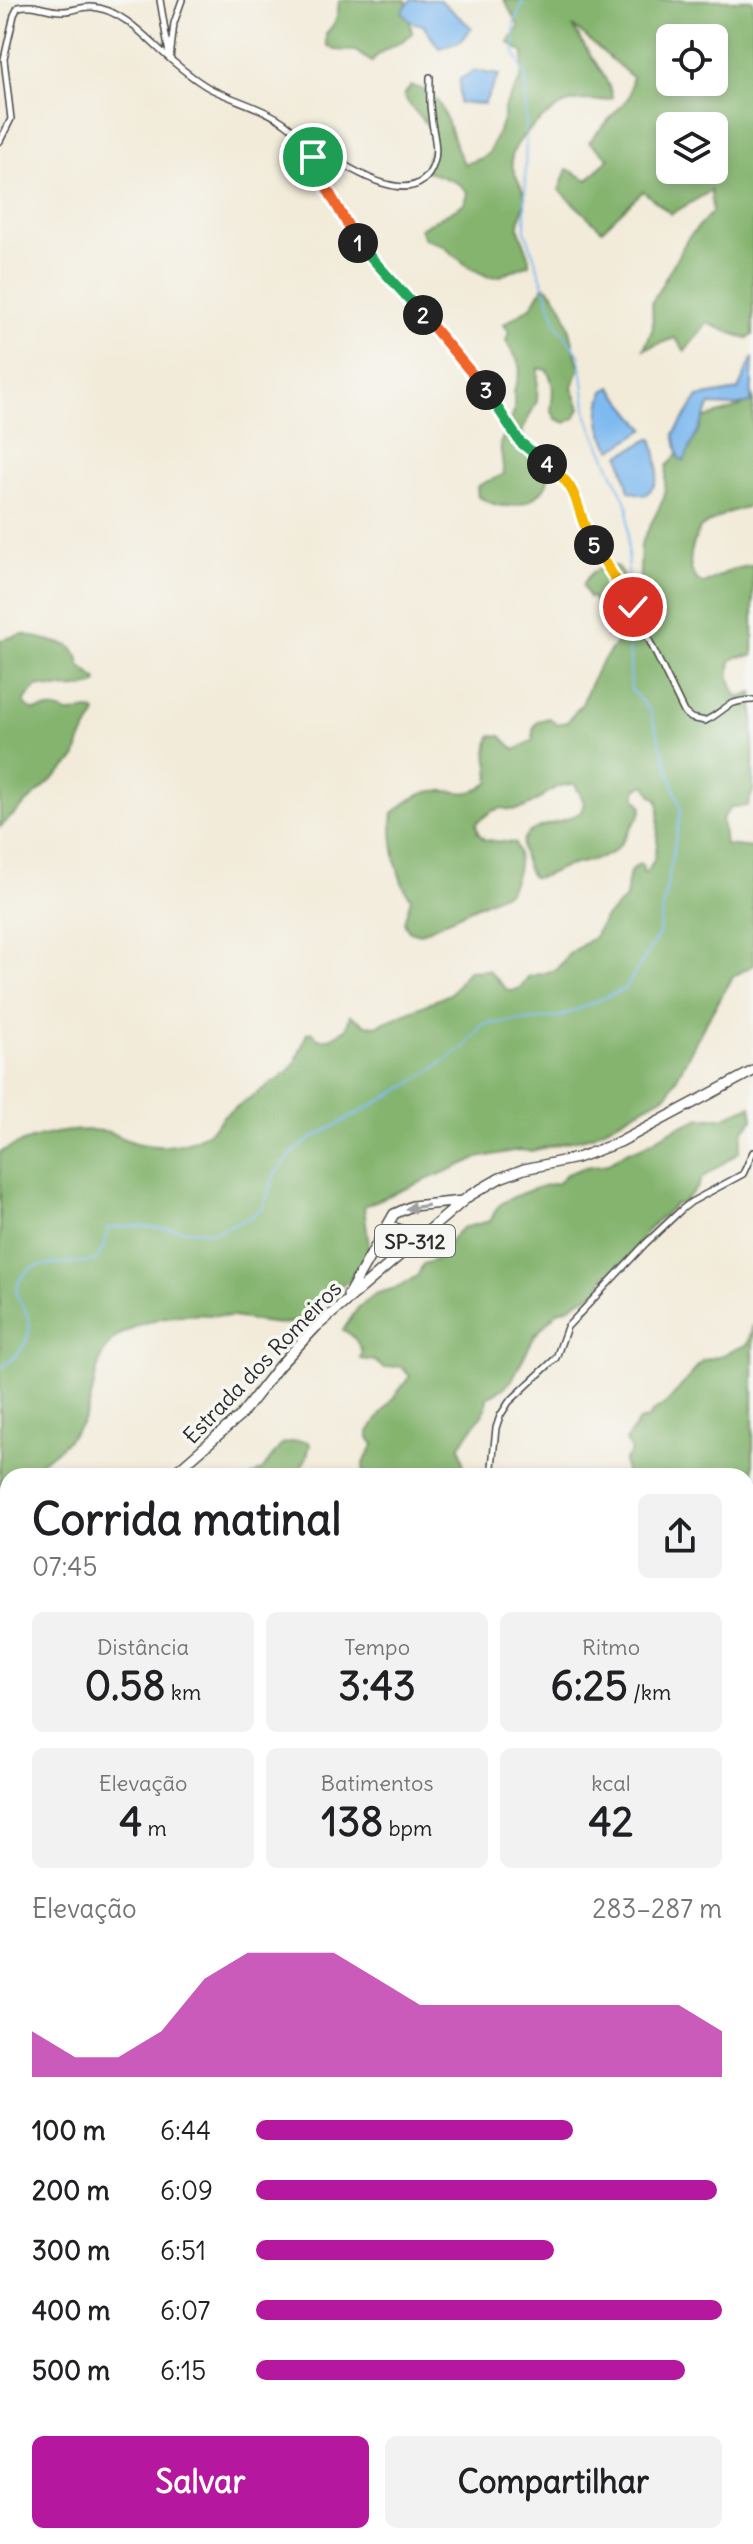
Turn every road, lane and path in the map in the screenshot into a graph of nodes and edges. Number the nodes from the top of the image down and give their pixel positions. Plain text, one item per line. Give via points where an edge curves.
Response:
1 (160, 0) edge
2 (182, 0) edge
3 (170, 59) junction
4 (430, 77) dead end
5 (304, 139) junction
6 (0, 141) edge
7 (753, 700) edge
8 (753, 1071) edge
9 (753, 1152) edge
10 (463, 1201) junction
11 (382, 1233) junction
12 (408, 1247) junction
13 (344, 1302) junction
14 (180, 1468) edge
15 (492, 1468) edge

1 - 3 street
2 - 3 street
3 - 5 street via 208,87 277,117
3 - 6 street via 103,9 18,7 4,59 11,119
4 - 5 street via 436,152 434,165 414,185 389,187
5 - 7 street via 358,243 477,379 520,442 570,484 586,532 633,607 684,712 705,721 722,707
8 - 10 main road, Estrada dos Romeiros / SP-312 via 620,1142 524,1169
9 - 15 street via 743,1174 681,1210 567,1327 556,1358 500,1416
10 -> 11 main road via 402,1209
10 - 12 main road, Estrada dos Romeiros / SP-312
11 - 12 main road via 401,1230
11 - 13 main road
12 - 13 main road, Estrada dos Romeiros / SP-312
13 - 14 main road, Estrada dos Romeiros / SP-312 via 294,1349 240,1416

